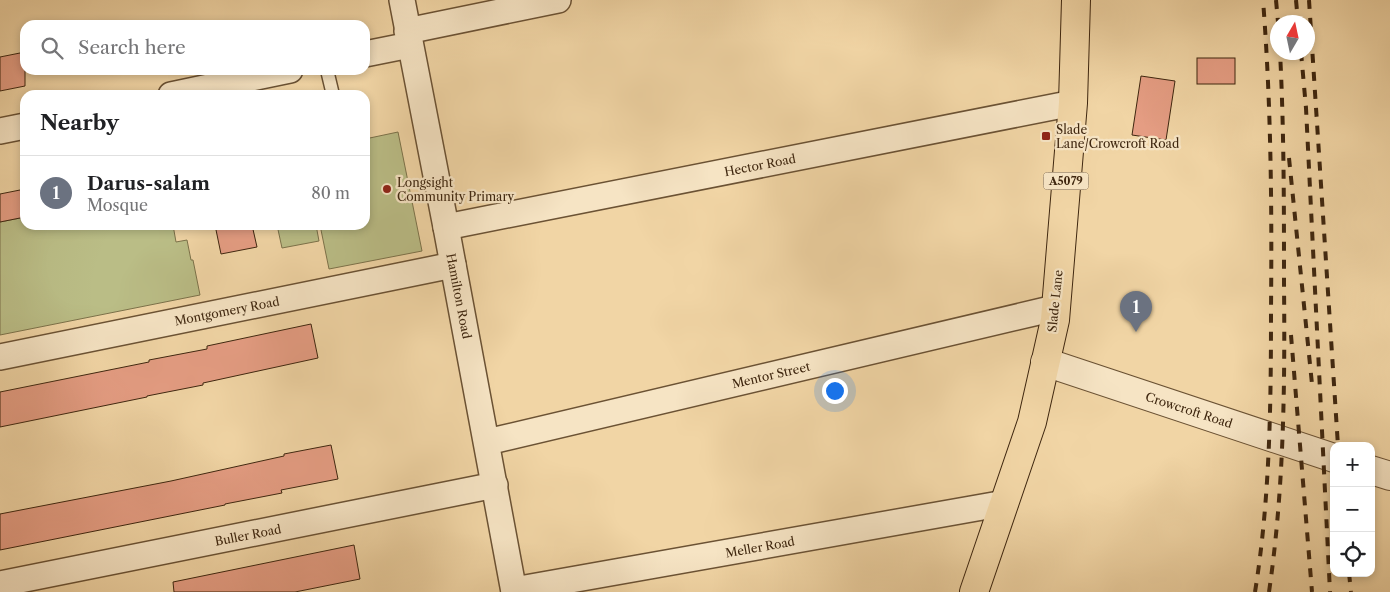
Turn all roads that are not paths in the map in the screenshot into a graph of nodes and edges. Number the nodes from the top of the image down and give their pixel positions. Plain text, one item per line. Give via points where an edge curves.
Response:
1 (402, 0) edge
2 (558, 0) edge
3 (1076, 0) edge
4 (409, 38) junction
5 (370, 52) edge
6 (266, 75) edge
7 (328, 75) edge
8 (195, 90) edge
9 (332, 90) edge
10 (1073, 104) junction
11 (20, 127) edge
12 (0, 131) edge
13 (446, 227) junction
14 (453, 265) junction
15 (1055, 308) junction
16 (0, 357) edge
17 (1045, 362) junction
18 (487, 442) junction
19 (1330, 457) edge
20 (1375, 471) edge
21 (1390, 476) edge
22 (495, 485) junction
23 (1005, 503) junction
24 (0, 584) edge
25 (514, 591) edge
26 (974, 592) edge

1 - 4 street, Hamilton Road
2 - 4 street
3 - 10 main road, Slade Lane / A5079
4 - 5 street
4 - 13 street, Hamilton Road
6 - 8 street
7 - 9 lane
10 - 13 street, Hector Road
10 - 15 main road, Slade Lane / A5079
11 - 12 street
13 - 14 street, Hamilton Road
14 - 16 street, Montgomery Road
14 - 18 street, Hamilton Road
15 - 17 main road, Slade Lane / A5079
15 - 18 street, Mentor Street
17 - 19 street, Crowcroft Road
17 - 23 main road, Slade Lane / A5079 via 1032,422
18 - 22 street, Hamilton Road
20 - 21 street
22 - 24 street, Buller Road
22 - 25 street, Hamilton Road
23 - 25 street, Meller Road
23 - 26 main road, Slade Lane / A5079

